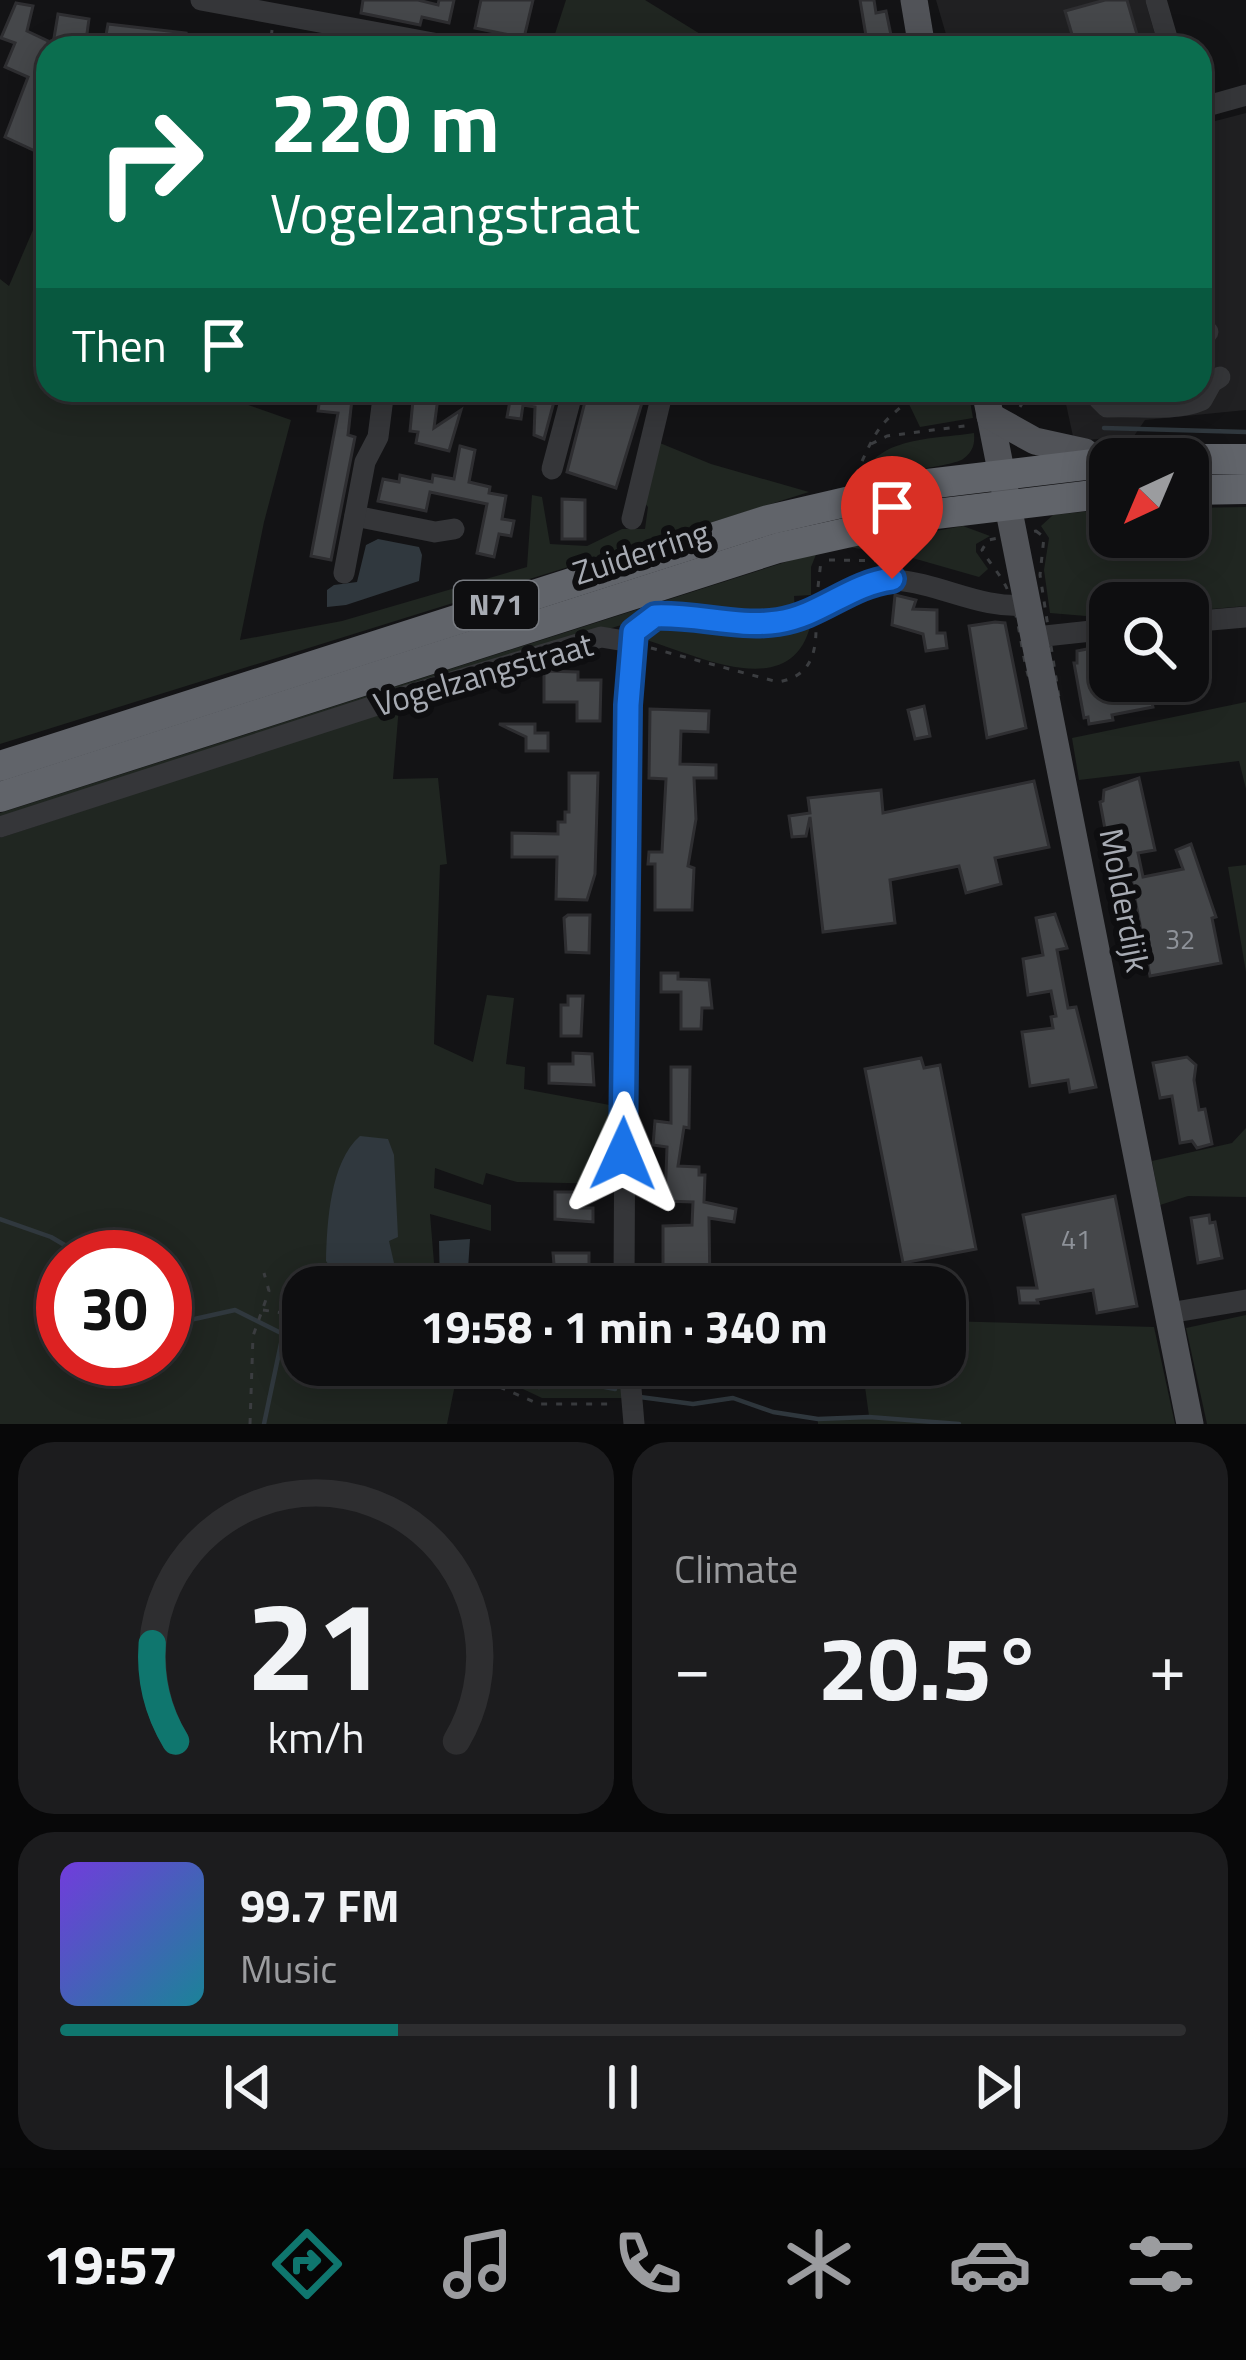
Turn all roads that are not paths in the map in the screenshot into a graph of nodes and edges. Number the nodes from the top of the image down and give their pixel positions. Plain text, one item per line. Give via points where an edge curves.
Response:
1 (201, 0) edge
2 (914, 0) edge
3 (1156, 0) edge
4 (278, 6) edge
5 (392, 36) edge
6 (920, 36) edge
7 (1166, 36) edge
8 (1246, 95) edge
9 (1212, 105) edge
10 (1220, 377) dead end
11 (1212, 386) edge
12 (382, 402) edge
13 (570, 402) edge
14 (660, 402) edge
15 (1135, 402) edge
16 (1197, 402) edge
17 (982, 410) edge
18 (1089, 454) edge
19 (1209, 459) edge
20 (1246, 459) edge
21 (1089, 467) edge
22 (552, 469) dead end
23 (1003, 488) junction
24 (1246, 489) edge
25 (1209, 490) edge
26 (1089, 492) edge
27 (355, 516) junction
28 (632, 519) dead end
29 (454, 530) dead end
30 (344, 572) dead end
31 (1029, 605) junction
32 (1246, 617) edge
33 (1209, 620) edge
34 (1089, 631) edge
35 (1036, 637) junction
36 (631, 642) junction
37 (0, 766) edge
38 (0, 797) edge
39 (0, 827) edge
40 (624, 1266) edge
41 (1246, 1300) edge
42 (1169, 1313) junction
43 (630, 1386) edge
44 (633, 1416) edge
45 (1190, 1424) edge

1 - 4 street
2 - 6 main road
3 - 7 street
4 - 5 street
8 - 9 street
10 - 11 street
12 - 27 street
13 - 22 street
14 - 28 street
15 - 16 street via 1168,409
17 - 18 main road via 1035,441
17 - 23 main road, Molderdijk
19 - 20 highway
21 - 23 highway, Zuiderring / N71
23 - 26 highway, Zuiderring / N71
23 - 31 main road, Molderdijk
23 - 37 highway, Zuiderring / N71 via 833,502
23 - 38 highway, Zuiderring / N71 via 709,568
24 - 25 highway
27 - 29 street
27 - 30 street
31 - 35 main road, Molderdijk
31 - 36 street, Vogelzangstraat via 990,605 892,579 776,622 655,616
32 - 33 street
34 - 35 street
35 - 42 main road, Molderdijk
36 - 39 street, Vogelzangstraat via 601,638 407,694
36 - 40 street
41 - 42 street
42 - 45 main road, Molderdijk
43 - 44 street

